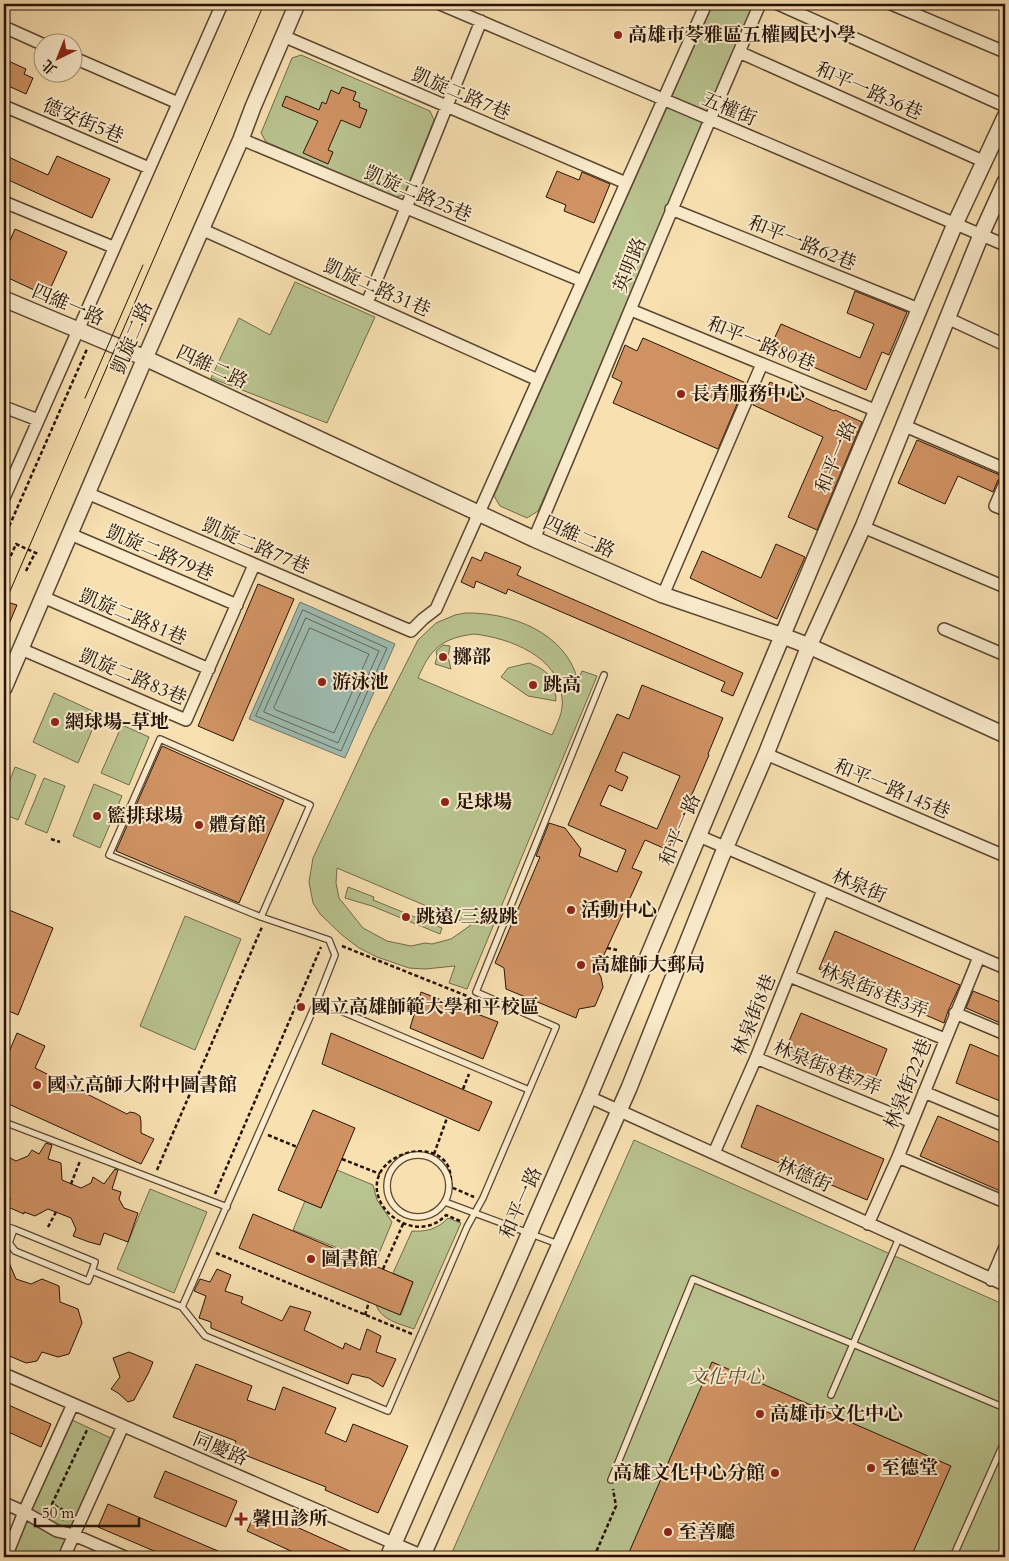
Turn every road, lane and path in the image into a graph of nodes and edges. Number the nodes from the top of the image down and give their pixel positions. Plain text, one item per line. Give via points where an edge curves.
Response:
1 (222, 4) edge
2 (297, 4) edge
3 (440, 4) edge
4 (706, 4) edge
5 (760, 4) edge
6 (778, 4) edge
7 (891, 4) edge
8 (1002, 4) edge
9 (1005, 5) edge
10 (481, 21) junction
11 (4, 27) edge
12 (283, 36) junction
13 (32, 40) edge
14 (739, 52) junction
15 (1005, 52) edge
16 (82, 61) edge
17 (663, 99) junction
18 (178, 103) junction
19 (4, 106) edge
20 (447, 106) junction
21 (1005, 106) edge
22 (1005, 117) edge
23 (710, 120) junction
24 (241, 139) junction
25 (985, 162) junction
26 (149, 168) junction
27 (1005, 182) edge
28 (626, 183) junction
29 (4, 202) edge
30 (406, 208) junction
31 (671, 209) junction
32 (956, 224) junction
33 (201, 228) junction
34 (981, 235) junction
35 (1005, 245) edge
36 (114, 247) junction
37 (582, 281) junction
38 (4, 300) edge
39 (367, 303) junction
40 (919, 309) junction
41 (631, 310) junction
42 (948, 318) junction
43 (77, 330) junction
44 (93, 337) junction
45 (1005, 345) edge
46 (144, 358) junction
47 (762, 364) junction
48 (538, 380) junction
49 (4, 407) edge
50 (877, 411) junction
51 (38, 420) junction
52 (904, 426) junction
53 (1005, 469) edge
54 (1005, 483) edge
55 (87, 494) junction
56 (4, 498) edge
57 (1005, 510) edge
58 (478, 513) junction
59 (863, 527) junction
60 (70, 534) junction
61 (4, 538) edge
62 (534, 539) junction
63 (8, 562) dead end
64 (254, 564) junction
65 (26, 571) dead end
66 (1005, 587) edge
67 (662, 595) junction
68 (42, 597) junction
69 (237, 605) junction
70 (944, 629) dead end
71 (411, 631) joint
72 (783, 636) junction
73 (809, 646) junction
74 (21, 649) junction
75 (1005, 655) edge
76 (209, 669) junction
77 (604, 675) dead end
78 (4, 688) edge
79 (1005, 735) edge
80 (766, 754) junction
81 (699, 836) junction
82 (51, 839) dead end
83 (60, 842) dead end
84 (726, 847) junction
85 (1005, 856) edge
86 (823, 890) junction
87 (262, 919) junction
88 (329, 940) junction
89 (313, 943) dead end
90 (607, 948) dead end
91 (617, 950) dead end
92 (978, 957) junction
93 (1005, 968) edge
94 (789, 976) junction
95 (476, 992) junction
96 (532, 1000) dead end
97 (317, 1001) junction
98 (530, 1005) dead end
99 (956, 1013) junction
100 (1005, 1034) edge
101 (945, 1039) junction
102 (756, 1058) junction
103 (471, 1068) dead end
104 (463, 1089) dead end
105 (529, 1090) junction
106 (924, 1092) junction
107 (589, 1096) junction
108 (619, 1110) junction
109 (447, 1118) dead end
110 (4, 1122) edge
111 (912, 1122) junction
112 (1005, 1126) edge
113 (263, 1133) dead end
114 (297, 1147) dead end
115 (84, 1152) junction
116 (434, 1154) junction
117 (714, 1154) junction
118 (898, 1157) junction
119 (342, 1159) dead end
120 (380, 1174) junction
121 (155, 1176) dead end
122 (71, 1184) dead end
123 (477, 1198) dead end
124 (213, 1199) dead end
125 (445, 1202) junction
126 (1005, 1202) edge
127 (226, 1206) junction
128 (56, 1212) dead end
129 (475, 1213) junction
130 (403, 1224) junction
131 (868, 1224) junction
132 (466, 1225) junction
133 (4, 1226) edge
134 (48, 1227) dead end
135 (14, 1229) junction
136 (530, 1234) junction
137 (900, 1238) junction
138 (6, 1242) edge
139 (560, 1245) junction
140 (1005, 1247) edge
141 (208, 1249) junction
142 (383, 1269) dead end
143 (92, 1271) junction
144 (991, 1280) junction
145 (1005, 1285) edge
146 (369, 1302) dead end
147 (182, 1307) junction
148 (365, 1315) junction
149 (414, 1335) dead end
150 (853, 1344) junction
151 (4, 1374) edge
152 (831, 1395) dead end
153 (73, 1404) junction
154 (1005, 1408) edge
155 (123, 1426) junction
156 (87, 1430) dead end
157 (1005, 1440) edge
158 (611, 1480) joint
159 (4, 1503) edge
160 (24, 1512) junction
161 (60, 1526) dead end
162 (74, 1535) junction
163 (394, 1543) junction
164 (6, 1557) edge
165 (64, 1557) edge
166 (125, 1557) edge
167 (388, 1557) edge
168 (424, 1557) edge
169 (594, 1557) edge
170 (953, 1557) edge

1 - 18 street
2 - 12 street, 凱旋二路
3 - 10 street, 五權街
4 - 17 street, 英明路
5 - 14 street, 英明路
6 - 21 street
7 - 15 street
8 - 9 street
10 - 17 street, 五權街
10 - 20 street
11 - 13 street
12 - 20 street, 凱旋二路7巷
12 - 24 street, 凱旋二路
14 - 23 street, 英明路
14 - 25 street, 和平一路36巷
16 - 18 street
17 - 23 street, 五權街
17 - 28 street, 英明路
18 - 26 street
19 - 26 street, 德安街5巷
20 - 28 street, 凱旋二路7巷
20 - 30 street
22 - 25 street, 和平一路
23 - 31 street, 英明路
23 - 32 street, 五權街
24 - 30 street, 凱旋二路25巷
24 - 33 street, 凱旋二路
25 - 32 street, 和平一路
26 - 36 street
27 - 34 street
28 - 37 street, 英明路
29 - 36 street
30 - 37 street, 凱旋二路25巷
30 - 39 street
31 - 40 street, 和平一路62巷
31 - 41 street, 英明路
32 - 34 street, 五權街
32 - 40 street, 和平一路
33 - 39 street, 凱旋二路31巷
33 - 46 street, 凱旋二路
34 - 35 street, 五權街
34 - 42 street
36 - 43 street
37 - 48 street, 英明路
38 - 43 street, 四維一路
39 - 48 street, 凱旋二路31巷
40 - 50 street, 和平一路
41 - 47 street, 和平一路80巷
41 - 62 street, 英明路
42 - 45 street
42 - 52 street
43 - 44 street, 四維一路
43 - 51 street
44 - 46 street, 四維一路
44 - 61 path
46 - 55 street, 凱旋二路
46 - 58 street, 四維二路
47 - 50 street, 和平一路80巷
47 - 67 street
48 - 58 street, 英明路
49 - 51 street
50 - 72 street, 和平一路
51 - 56 street
52 - 53 street
52 - 59 street
54 - 57 street via 996,506
55 - 60 street, 凱旋二路
55 - 64 street, 凱旋二路77巷
58 - 62 street, 四維二路
58 - 71 street, 英明路 via 436,609
59 - 66 street
59 - 73 street
60 - 68 street, 凱旋二路
60 - 69 street, 凱旋二路79巷
62 - 67 street, 四維二路
63 - 65 path via 16,544 36,553
64 - 69 street, 凱旋二路83巷
64 - 71 street, 凱旋二路77巷
67 - 72 street, 四維二路
68 - 74 street, 凱旋二路
68 - 76 street, 凱旋二路81巷
69 - 76 street, 凱旋二路83巷
70 - 75 street
72 - 73 street, 四維二路
72 - 81 street, 和平一路
73 - 79 street, 四維二路
73 - 80 street
74 - 76 street, 凱旋二路83巷 via 186,720
74 - 78 street, 凱旋二路
77 - 95 lane
80 - 84 street
80 - 85 street, 和平一路145巷
81 - 84 street, 林泉街
81 - 107 street, 和平一路
82 - 83 path
84 - 86 street, 林泉街
84 - 108 street
86 - 92 street, 林泉街
86 - 94 street, 林泉街8巷
87 - 87 lane via 109,855 160,739 310,805
87 - 88 lane
87 - 121 path via 261,930
88 - 95 path via 467,996
88 - 97 lane via 335,955
89 - 124 path via 322,947
90 - 91 path
92 - 93 street, 林泉街
92 - 99 street, 林泉街22巷
94 - 101 street, 林泉街8巷3弄
94 - 102 street, 林泉街8巷
95 - 105 lane via 556,1027
96 - 98 path
97 - 105 lane
97 - 127 lane
99 - 100 street
99 - 101 street, 林泉街22巷
101 - 106 street, 林泉街22巷
102 - 111 street, 林泉街8巷7弄
102 - 117 street, 林泉街8巷
103 - 104 path
105 - 129 lane
106 - 111 street, 林泉街22巷
106 - 112 street
107 - 108 street, 林德街
107 - 136 street, 和平一路
108 - 117 street, 林德街
108 - 139 street
109 - 116 path
110 - 115 lane
111 - 118 street, 林泉街22巷
113 - 114 path
115 - 122 path
115 - 127 lane
116 - 120 path via 424,1152 400,1156 384,1166
116 - 123 path via 446,1163 451,1187
117 - 131 street, 林德街
118 - 126 street
118 - 131 street, 林泉街22巷
119 - 120 path
120 - 130 path via 377,1183 379,1197 393,1219
125 - 125 lane via 449,1182 446,1172 432,1158 411,1155 398,1162 388,1175 387,1195 392,1205 409,1217 430,1216
125 - 129 lane
127 - 141 lane
128 - 134 path
129 - 132 lane
129 - 136 lane
130 - 132 path via 430,1225 446,1215
130 - 142 path
131 - 137 street, 林德街
132 - 147 lane via 388,1411 204,1336
133 - 135 lane
135 - 138 lane
135 - 143 lane via 95,1262
136 - 139 lane
136 - 163 street, 和平一路
137 - 144 street, 林德街
137 - 150 lane
138 - 143 lane via 15,1251 88,1281
139 - 168 street
140 - 144 street
141 - 147 lane
141 - 148 path
143 - 147 lane
144 - 145 street, 林德街
146 - 148 path
148 - 149 path
150 - 152 lane
150 - 154 lane
150 - 158 lane via 693,1279
151 - 153 street, 同慶路
153 - 155 street, 同慶路
153 - 160 street
155 - 162 street
155 - 163 street, 同慶路
156 - 161 path via 52,1504 67,1512
157 - 170 lane
158 - 169 path via 616,1506
159 - 160 street
160 - 162 street via 57,1531
160 - 164 street
162 - 165 street
162 - 166 street
163 - 167 street, 和平一路
163 - 168 street, 同慶路

